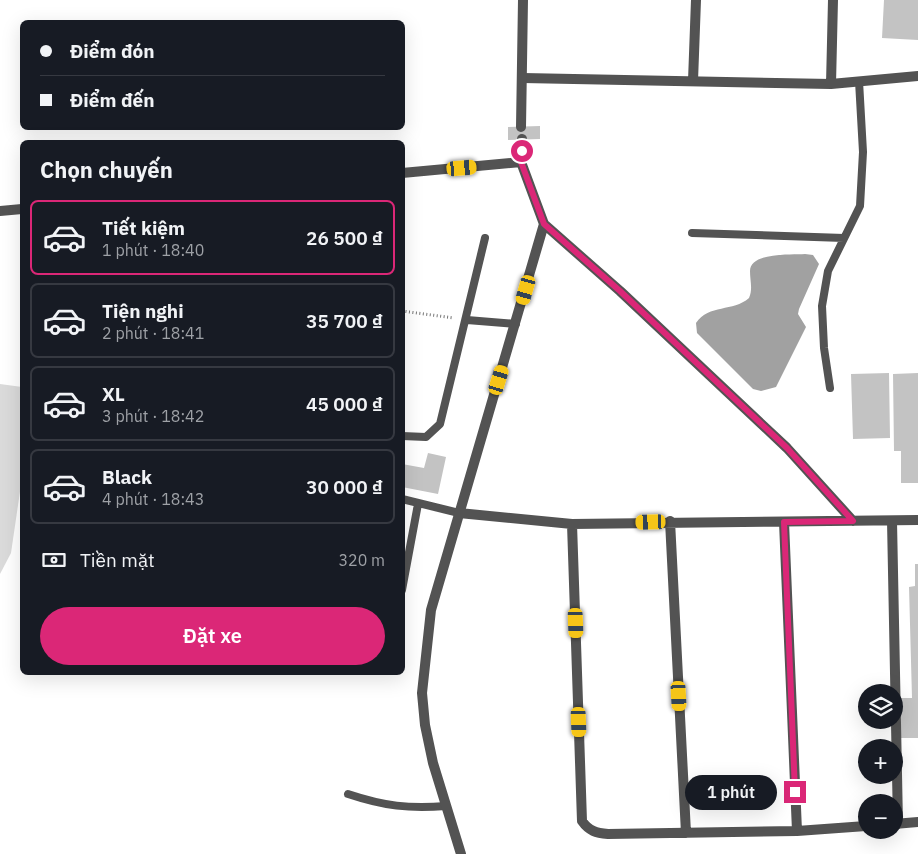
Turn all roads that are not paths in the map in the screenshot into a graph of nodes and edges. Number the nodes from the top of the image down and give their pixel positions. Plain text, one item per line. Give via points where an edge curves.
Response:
1 (523, 0) edge
2 (696, 0) edge
3 (833, 0) edge
4 (918, 76) edge
5 (523, 78) junction
6 (693, 81) junction
7 (859, 82) junction
8 (832, 84) junction
9 (521, 127) dead end
10 (522, 139) dead end
11 (521, 162) junction
12 (405, 173) edge
13 (20, 210) edge
14 (0, 211) edge
15 (544, 224) junction
16 (692, 233) dead end
17 (485, 238) dead end
18 (844, 238) junction
19 (467, 320) junction
20 (516, 324) junction
21 (830, 388) dead end
22 (405, 436) edge
23 (405, 500) edge
24 (418, 504) junction
25 (459, 513) junction
26 (918, 520) edge
27 (670, 521) junction
28 (853, 521) junction
29 (892, 521) junction
30 (784, 522) junction
31 (572, 524) junction
32 (405, 574) edge
33 (348, 794) dead end
34 (896, 794) edge
35 (446, 806) junction
36 (918, 822) edge
37 (903, 823) edge
38 (858, 827) edge
39 (797, 831) junction
40 (686, 832) junction
41 (461, 854) edge

1 - 5 street
2 - 6 street
3 - 8 street
4 - 7 street
5 - 6 street
5 - 9 street
6 - 8 street
7 - 8 street
7 - 18 lane via 863,152 860,206
10 - 11 street
11 - 12 street
11 - 15 street
13 - 14 street
15 - 20 street
15 - 28 street via 787,448
16 - 18 lane
17 - 19 lane
18 - 21 lane via 828,271 822,306
19 - 20 lane
19 - 22 lane via 440,424 426,437
20 - 25 street
23 - 24 lane
24 - 25 lane
24 - 32 lane
25 - 31 street
25 - 35 street via 431,610 422,693 433,763
26 - 29 street
27 - 30 street
27 - 31 street
27 - 40 street
28 - 29 street
28 - 30 street
29 - 34 street
30 - 39 street
31 - 40 street via 582,821 587,828 608,834
33 - 35 lane via 392,806
35 - 41 street
36 - 37 street
38 - 39 street
39 - 40 street

